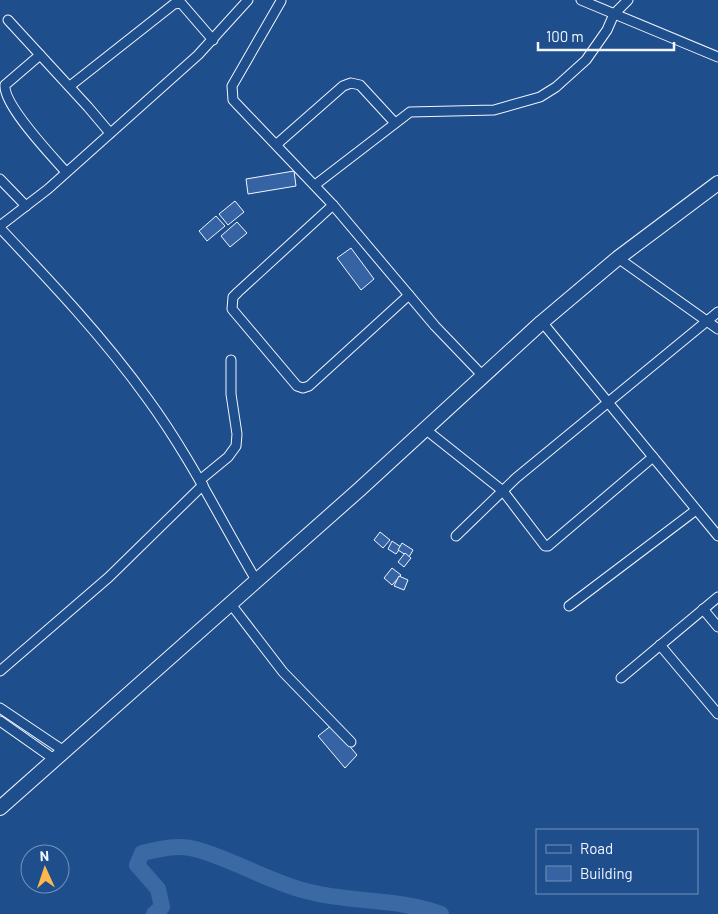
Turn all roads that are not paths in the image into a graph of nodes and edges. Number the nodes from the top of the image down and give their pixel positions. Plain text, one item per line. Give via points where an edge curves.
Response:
1 (248, 0) edge
2 (582, 0) edge
3 (628, 0) edge
4 (281, 1) edge
5 (614, 14) junction
6 (8, 20) dead end
7 (213, 40) junction
8 (40, 55) junction
9 (718, 56) edge
10 (70, 86) junction
11 (395, 123) junction
12 (110, 133) junction
13 (277, 144) junction
14 (66, 172) junction
15 (0, 178) edge
16 (718, 183) edge
17 (315, 185) junction
18 (333, 205) junction
19 (26, 206) junction
20 (0, 227) edge
21 (618, 258) junction
22 (409, 295) junction
23 (718, 312) edge
24 (706, 321) junction
25 (542, 322) junction
26 (718, 329) edge
27 (231, 360) dead end
28 (483, 376) junction
29 (609, 404) junction
30 (426, 428) junction
31 (653, 457) junction
32 (202, 483) junction
33 (503, 491) junction
34 (696, 510) junction
35 (456, 536) dead end
36 (718, 536) edge
37 (256, 580) junction
38 (718, 597) edge
39 (230, 603) junction
40 (569, 606) dead end
41 (703, 609) junction
42 (718, 628) edge
43 (660, 646) junction
44 (0, 671) edge
45 (621, 678) dead end
46 (0, 708) edge
47 (718, 714) edge
48 (0, 721) edge
49 (351, 742) dead end
50 (59, 755) junction
51 (0, 808) edge

1 - 7 street
2 - 5 street
3 - 5 street
4 - 13 street via 232,86 231,94 233,100
5 - 9 street
5 - 11 street via 586,60 540,97 494,110 410,112
6 - 8 street
7 - 10 street via 187,8 174,4
7 - 12 street
8 - 10 street
8 - 14 street via 5,85 4,90 28,129
10 - 12 street
11 - 13 street via 360,85 351,83 343,86
11 - 17 street
12 - 14 street
13 - 17 street
14 - 19 street
15 - 19 street
16 - 21 highway
17 - 18 street
18 - 22 street
18 - 22 street via 233,297 232,310 297,386 303,388
19 - 20 street
20 - 32 street via 116,358 147,398
21 - 24 street
21 - 25 highway
22 - 28 street
23 - 24 street
24 - 26 street
24 - 29 street
25 - 28 highway
25 - 29 street
27 - 32 street via 236,446
28 - 30 highway
29 - 31 street
29 - 33 street
30 - 33 street
30 - 37 highway
31 - 33 street via 548,546 542,544
31 - 34 street
32 - 37 street
32 - 44 street via 109,577
33 - 35 street
34 - 36 street
34 - 40 street
37 - 39 highway
38 - 41 street
39 - 49 street via 283,672
39 - 50 highway
41 - 42 street
41 - 43 street
43 - 45 street
43 - 47 street
46 - 50 street
48 - 50 street
50 - 51 highway

